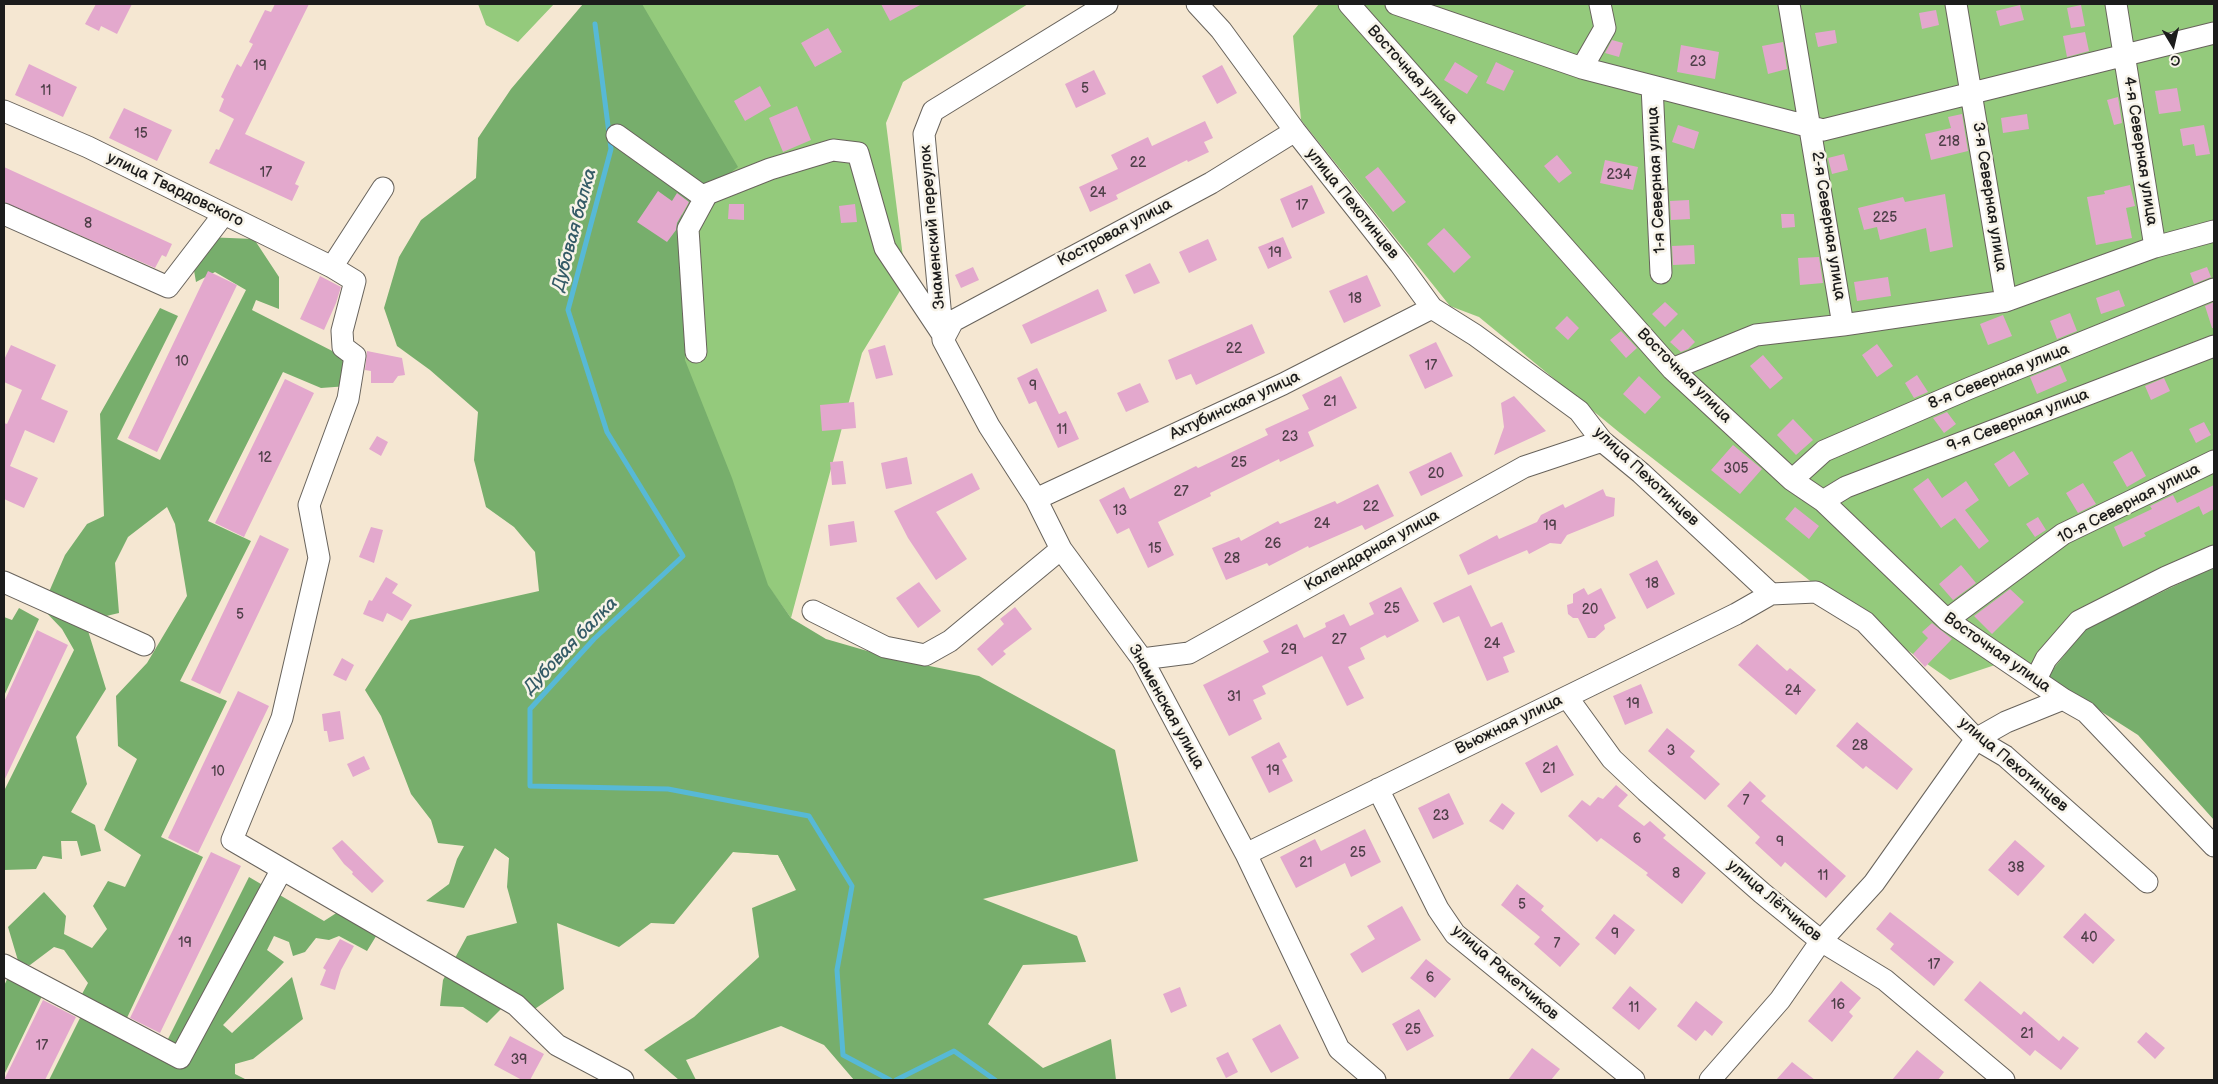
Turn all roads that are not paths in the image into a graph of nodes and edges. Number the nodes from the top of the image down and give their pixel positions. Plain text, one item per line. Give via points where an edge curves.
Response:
1 (1107, 4) edge
2 (1197, 4) edge
3 (1349, 4) edge
4 (1396, 4) edge
5 (1600, 4) edge
6 (1790, 4) edge
7 (1956, 4) edge
8 (2116, 4) edge
9 (2214, 33) edge
10 (2124, 54) junction
11 (1582, 68) junction
12 (1652, 86) junction
13 (1972, 94) junction
14 (4, 111) edge
15 (1812, 127) junction
16 (1294, 131) junction
17 (617, 135) dead end
18 (383, 188) dead end
19 (705, 198) junction
20 (4, 214) edge
21 (224, 214) junction
22 (2214, 231) edge
23 (2155, 247) junction
24 (338, 270) junction
25 (1661, 273) dead end
26 (2214, 289) edge
27 (2006, 301) junction
28 (1432, 308) junction
29 (1844, 325) junction
30 (943, 337) junction
31 (2214, 346) edge
32 (696, 352) dead end
33 (1672, 369) junction
34 (1602, 441) junction
35 (2214, 461) edge
36 (1792, 480) junction
37 (1036, 499) junction
38 (1823, 501) junction
39 (1061, 549) junction
40 (2214, 556) edge
41 (4, 582) edge
42 (1772, 594) junction
43 (813, 611) dead end
44 (1948, 620) junction
45 (144, 645) dead end
46 (1142, 659) junction
47 (2036, 680) junction
48 (1567, 697) junction
49 (2063, 699) junction
50 (1976, 739) junction
51 (1378, 789) junction
52 (2214, 846) edge
53 (1246, 854) junction
54 (282, 869) junction
55 (2147, 882) dead end
56 (1821, 941) junction
57 (4, 965) edge
58 (623, 1080) edge
59 (1374, 1080) edge
60 (1634, 1080) edge
61 (1710, 1080) edge
62 (2004, 1080) edge

1 - 30 street, Знаменский переулок via 934,111 924,134
2 - 16 street, улица Пехотинцев via 1221,30
3 - 33 street, Восточная улица
4 - 11 street
5 - 11 street via 1605,28
6 - 15 street, 2-я Северная улица
7 - 13 street, 3-я Северная улица
8 - 10 street, 4-я Северная улица
9 - 10 street
10 - 13 street
10 - 23 street, 4-я Северная улица
11 - 12 street
12 - 15 street
12 - 25 street, 1-я Северная улица
13 - 15 street via 1823,130
13 - 27 street, 3-я Северная улица
14 - 21 street, улица Твардовского via 88,147
15 - 29 street, 2-я Северная улица
16 - 28 street, улица Пехотинцев
16 - 30 street, Костровая улица via 1211,182 953,320
17 - 19 street
18 - 24 street
19 - 30 street, Знаменская улица via 707,194 770,169 834,150 858,153 884,248
19 - 32 street via 688,229
20 - 21 street via 168,287
21 - 24 street, улица Твардовского
22 - 23 street
23 - 27 street
24 - 54 street via 355,281 342,331 343,347 355,356 348,399 309,505 319,558 282,718 232,840
26 - 36 street, 8-я Северная улица via 1824,451
27 - 29 street
28 - 34 street, улица Пехотинцев via 1475,335 1579,411
28 - 37 street, Ахтубинская улица via 1283,384
29 - 33 street via 1756,335
30 - 37 street, Знаменская улица via 989,426
31 - 38 street, 9-я Северная улица via 1846,487
33 - 36 street, Восточная улица
34 - 42 street, улица Пехотинцев via 1656,486
34 - 46 street, Календарная улица via 1524,467 1189,653
35 - 44 street, 10-я Северная улица via 2063,534
36 - 38 street, Восточная улица
37 - 39 street, Знаменская улица
38 - 44 street, Восточная улица
39 - 43 street via 950,641 925,655 886,647
39 - 46 street, Знаменская улица
40 - 47 street via 2079,621 2046,659
41 - 45 street
42 - 48 street, Вьюжная улица
42 - 50 street, улица Пехотинцев via 1816,592 1865,622
44 - 47 street, Восточная улица
46 - 53 street, Знаменская улица
47 - 49 street, Восточная улица
48 - 51 street, Вьюжная улица
48 - 56 street, улица Лётчиков via 1612,758 1646,791
49 - 50 street via 2006,722
49 - 52 street, Восточная улица via 2086,712
50 - 55 street, улица Пехотинцев via 2005,756
50 - 56 street via 1874,883
51 - 53 street, Вьюжная улица
51 - 60 street, улица Ракетчиков via 1438,909 1455,934
53 - 59 street, Знаменская улица via 1339,1050
54 - 57 street via 180,1058
54 - 58 street via 516,1005 557,1045
56 - 61 street via 1780,1000
56 - 62 street, улица Лётчиков via 1885,980

